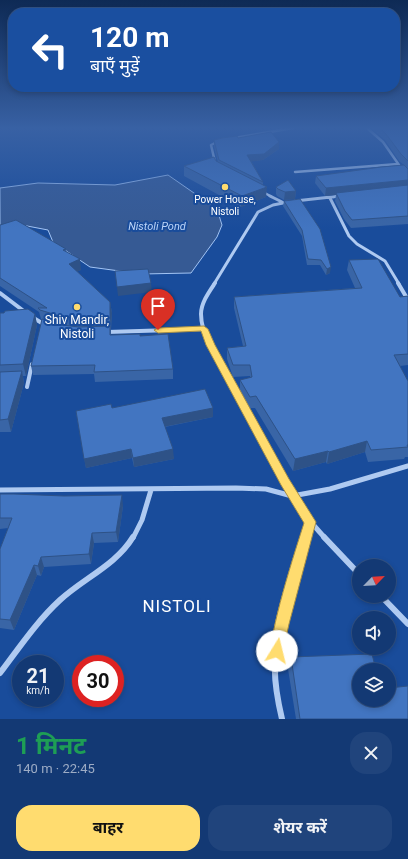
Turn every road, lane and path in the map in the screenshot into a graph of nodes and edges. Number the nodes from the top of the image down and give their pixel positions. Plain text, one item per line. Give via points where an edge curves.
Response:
1 (214, 162) edge
2 (398, 164) joint
3 (215, 166) edge
4 (403, 169) edge
5 (295, 172) dead end
6 (262, 192) edge
7 (347, 195) edge
8 (330, 198) junction
9 (282, 202) junction
10 (0, 293) edge
11 (408, 300) edge
12 (41, 324) junction
13 (51, 328) edge
14 (204, 329) junction
15 (39, 332) edge
16 (104, 332) edge
17 (34, 355) edge
18 (22, 379) edge
19 (29, 379) junction
20 (27, 387) dead end
21 (408, 466) edge
22 (0, 490) edge
23 (151, 490) junction
24 (292, 496) junction
25 (310, 522) junction
26 (352, 567) edge
27 (388, 603) edge
28 (408, 624) edge
29 (0, 673) edge
30 (282, 719) edge

1 - 3 street
2 - 4 street
2 - 5 street
6 - 9 street
7 - 8 street
8 - 9 street
8 - 11 street via 349,236 356,244 384,261
9 - 14 street via 265,208 255,216 206,297 201,313
10 - 12 street
12 - 13 street
12 - 15 street
14 - 16 street
14 - 24 street via 210,345
17 - 19 street
18 - 19 street
19 - 20 street
21 - 24 street via 330,489
22 - 23 street
23 - 24 street via 266,489
23 - 29 street via 138,529 127,546 60,600
24 - 25 street
25 - 26 street
25 - 30 street via 282,624 275,665
27 - 28 street

